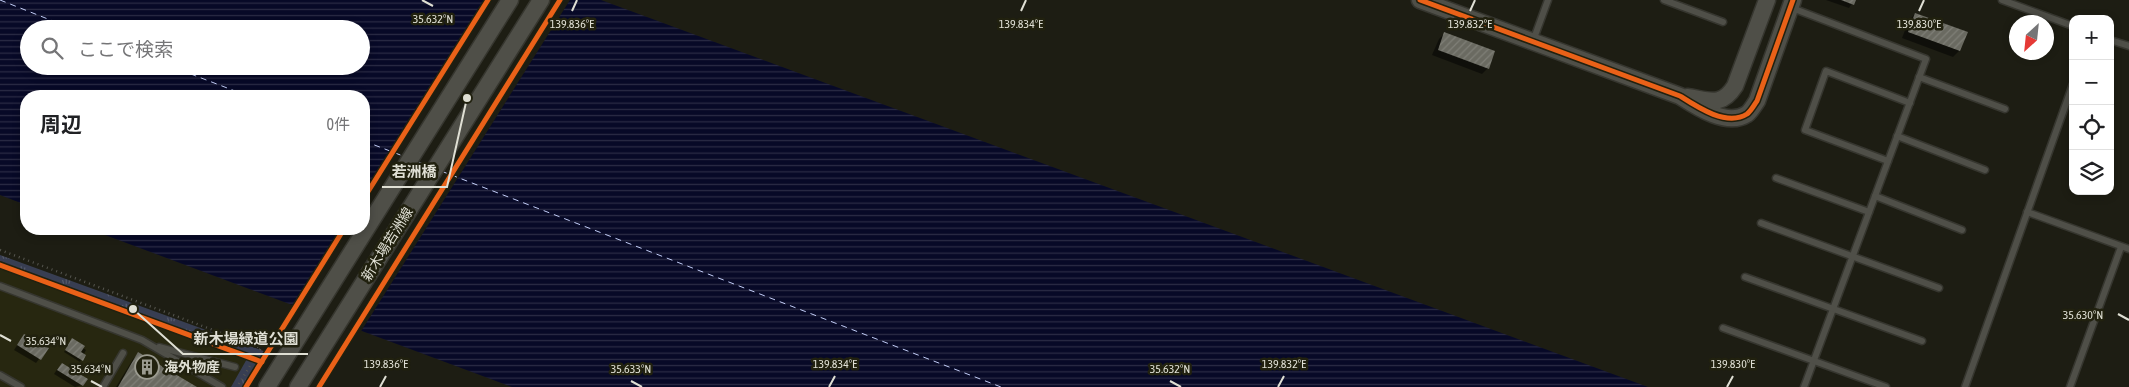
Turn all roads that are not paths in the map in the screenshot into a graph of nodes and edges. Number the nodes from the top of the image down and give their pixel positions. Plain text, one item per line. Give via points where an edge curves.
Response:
1 (510, 0) edge
2 (541, 0) edge
3 (1420, 0) edge
4 (1548, 0) edge
5 (1664, 0) edge
6 (1767, 0) edge
7 (2002, 0) edge
8 (1792, 4) edge
9 (1723, 22) dead end
10 (2069, 25) edge
11 (2114, 41) edge
12 (1532, 42) junction
13 (2129, 46) edge
14 (1919, 77) junction
15 (2069, 95) edge
16 (1680, 96) junction
17 (1910, 102) junction
18 (2005, 109) dead end
19 (1897, 136) junction
20 (1888, 161) junction
21 (1985, 170) dead end
22 (1776, 178) dead end
23 (1875, 196) junction
24 (1869, 212) junction
25 (2027, 212) junction
26 (370, 223) edge
27 (1762, 223) dead end
28 (1962, 230) dead end
29 (362, 235) edge
30 (2121, 247) junction
31 (2129, 250) edge
32 (1852, 257) junction
33 (1745, 277) dead end
34 (0, 286) edge
35 (1939, 288) dead end
36 (1833, 309) junction
37 (1723, 328) dead end
38 (1922, 340) dead end
39 (151, 345) junction
40 (123, 353) dead end
41 (1814, 362) junction
42 (235, 367) dead end
43 (0, 375) edge
44 (21, 387) edge
45 (103, 387) edge
46 (222, 387) edge
47 (267, 387) edge
48 (298, 387) edge
49 (1804, 387) edge
50 (1886, 387) edge
51 (1965, 387) edge
52 (2070, 387) edge

1 - 26 street, 新木場若洲線
2 - 48 street, 新木場若洲線
3 - 12 street
4 - 12 lane
5 - 9 lane
6 - 16 street via 1729,96 1722,101
7 - 10 lane
8 - 14 lane via 1926,59
8 - 16 street via 1757,101 1748,113 1736,118 1721,116
11 - 13 lane
12 - 16 street
14 - 17 lane
14 - 18 lane
15 - 25 lane
17 - 19 lane
17 - 20 lane via 1826,71 1805,130
19 - 20 lane
19 - 21 lane
20 - 23 lane
22 - 24 lane
23 - 24 lane
23 - 28 lane
24 - 32 lane
25 - 30 lane
25 - 51 lane
27 - 32 lane
29 - 47 street, 新木場若洲線
30 - 31 lane
30 - 52 lane
32 - 35 lane
32 - 36 lane
33 - 36 lane
34 - 39 lane
36 - 38 lane
36 - 41 lane
37 - 41 lane
39 - 42 lane
39 - 46 lane
40 - 45 lane
41 - 49 lane
41 - 50 lane
43 - 44 lane

